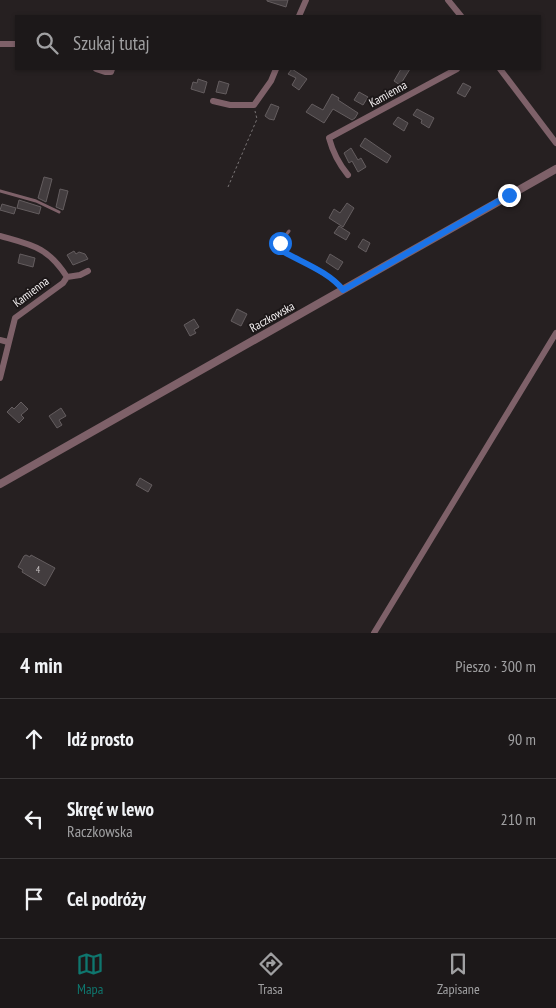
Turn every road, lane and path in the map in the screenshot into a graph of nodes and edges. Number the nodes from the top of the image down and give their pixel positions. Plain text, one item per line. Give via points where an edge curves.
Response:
1 (306, 0) edge
2 (448, 0) edge
3 (299, 15) edge
4 (460, 15) edge
5 (0, 44) edge
6 (15, 44) edge
7 (99, 70) edge
8 (112, 70) edge
9 (276, 70) edge
10 (455, 70) edge
11 (501, 70) edge
12 (213, 100) dead end
13 (254, 105) junction
14 (556, 143) edge
15 (556, 169) edge
16 (348, 174) dead end
17 (228, 187) dead end
18 (0, 190) edge
19 (59, 212) dead end
20 (289, 231) dead end
21 (0, 236) edge
22 (88, 271) dead end
23 (67, 276) junction
24 (343, 290) junction
25 (556, 333) edge
26 (0, 340) edge
27 (8, 342) junction
28 (0, 378) edge
29 (0, 484) edge
30 (374, 633) edge

1 - 3 street
2 - 4 street
5 - 6 street
7 - 8 street
9 - 13 street
10 - 16 street, Kamienna via 329,138 332,151
11 - 14 street
12 - 13 street via 230,105
13 - 17 path via 257,119
15 - 24 street, Raczkowska
18 - 19 lane
20 - 24 lane via 280,243 281,249 338,283
21 - 23 street via 46,252
22 - 23 street, Kamienna
23 - 27 street, Kamienna via 63,283 15,318
24 - 29 street, Raczkowska
25 - 30 street
26 - 27 street
27 - 28 street, Kamienna

